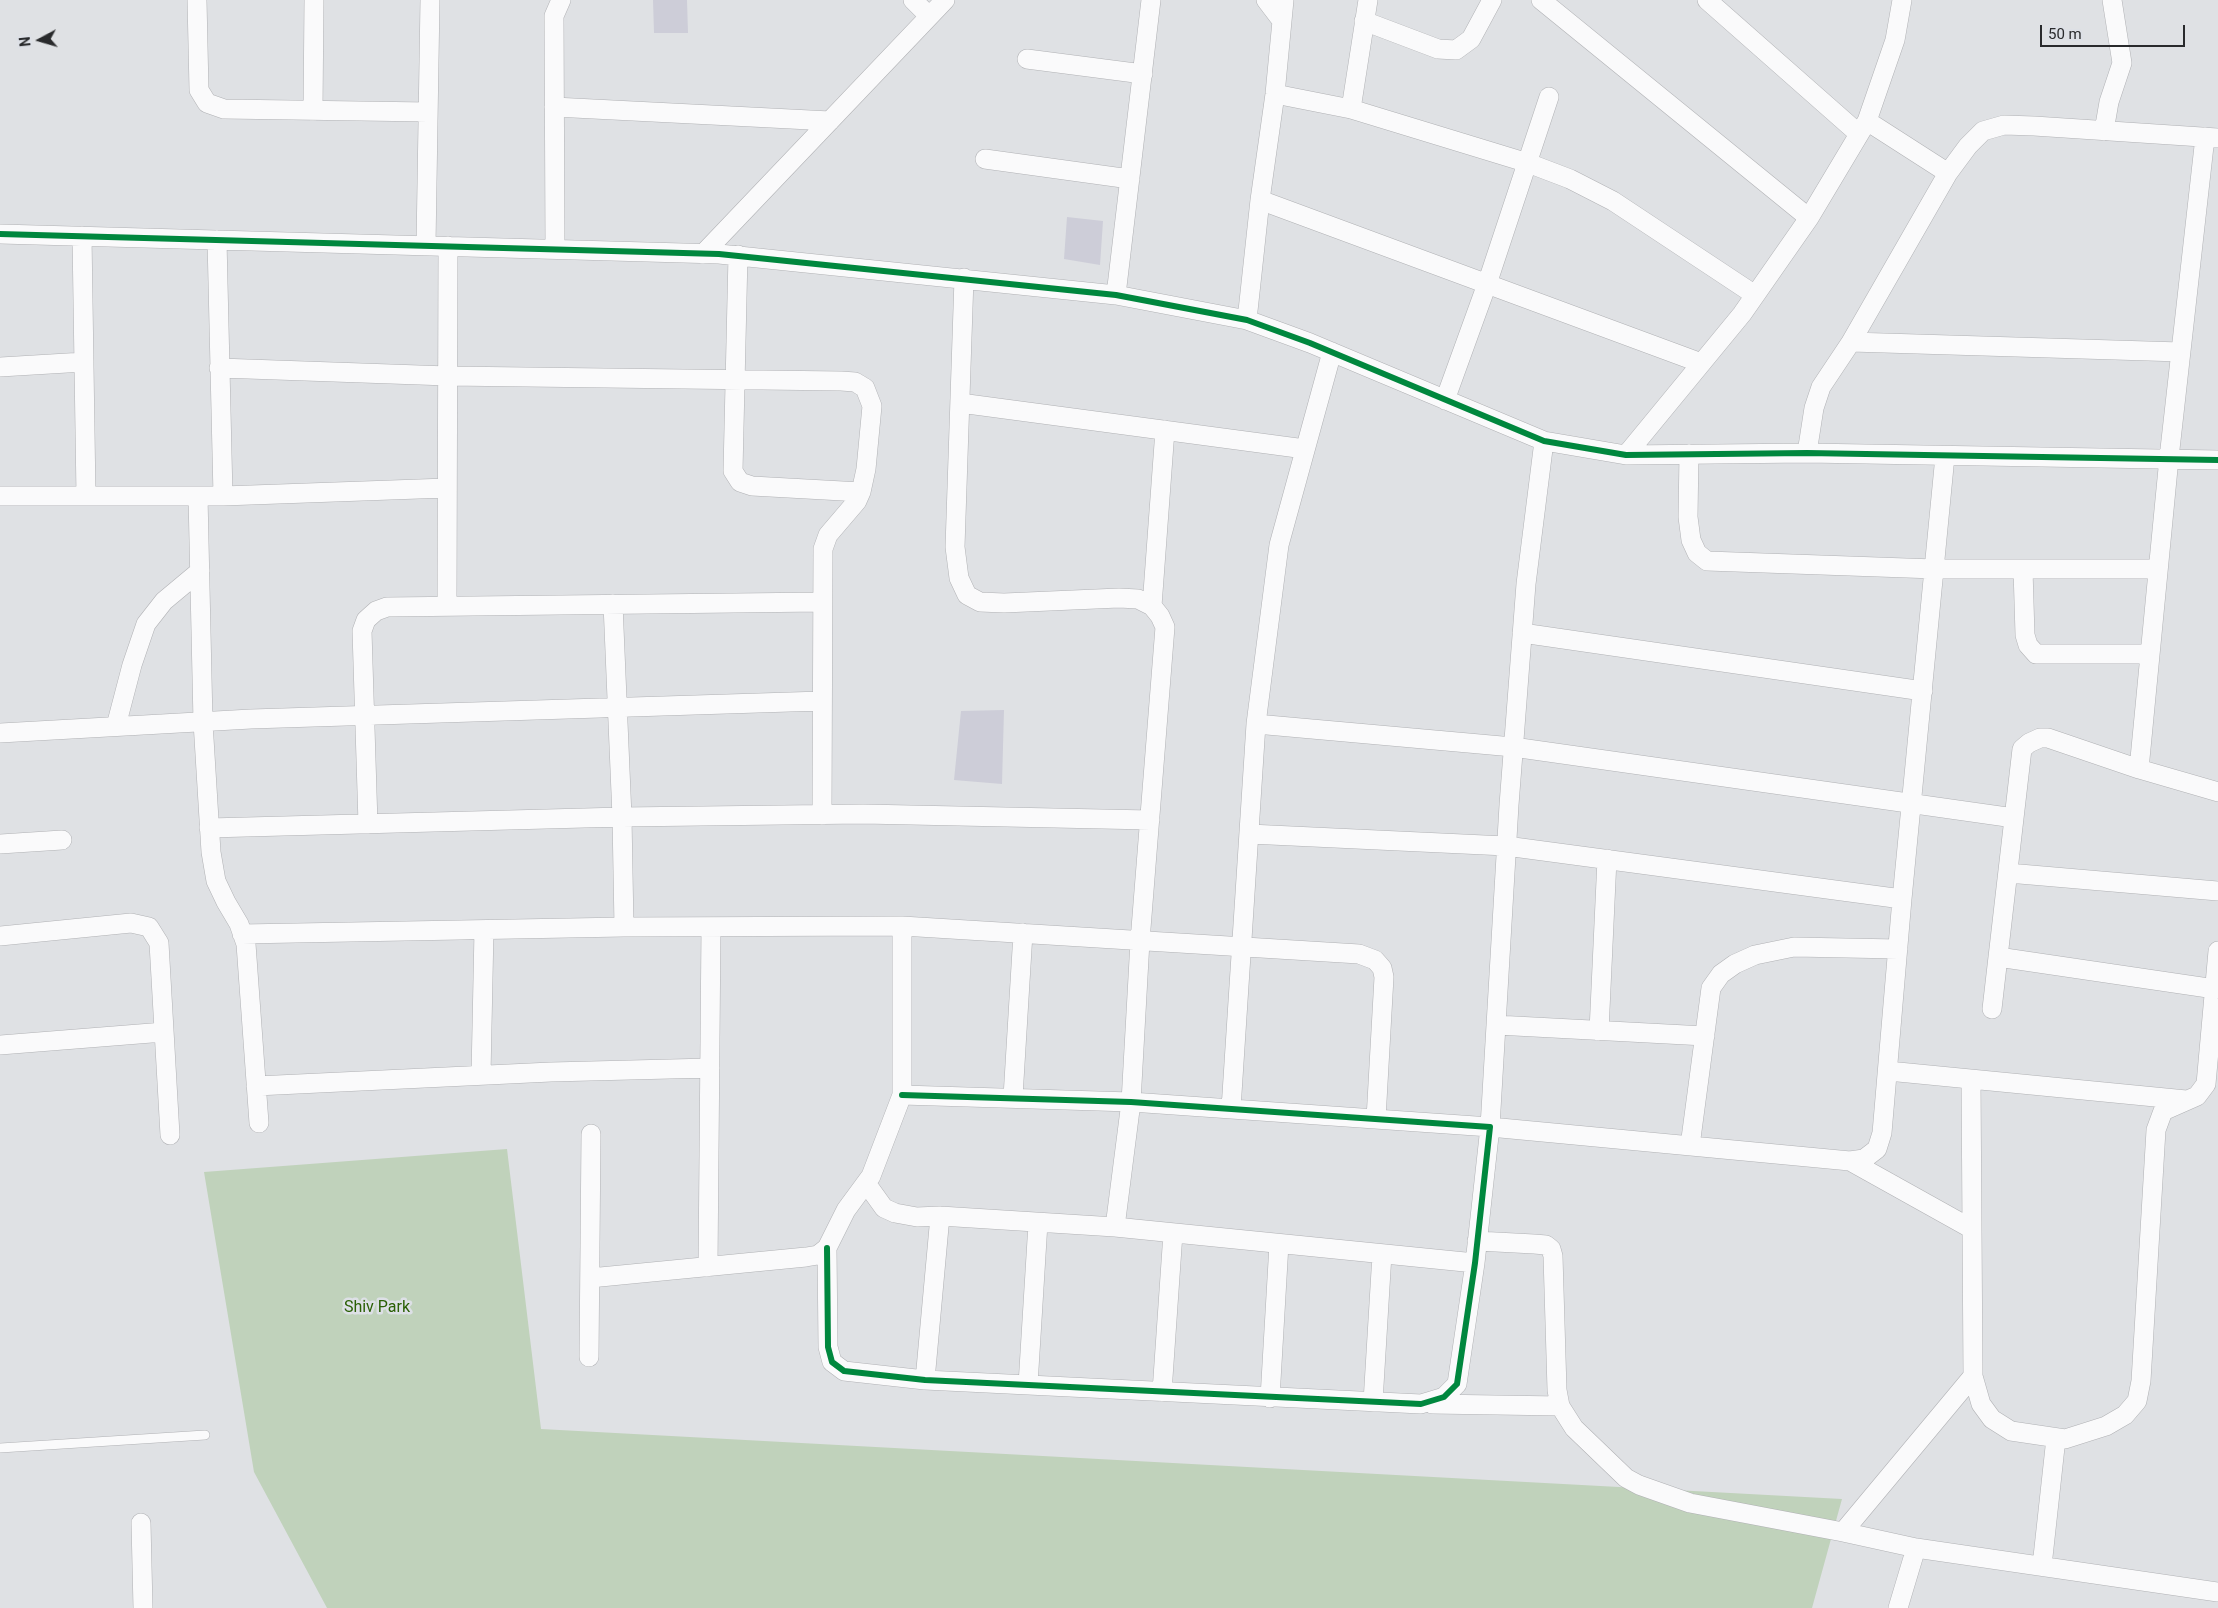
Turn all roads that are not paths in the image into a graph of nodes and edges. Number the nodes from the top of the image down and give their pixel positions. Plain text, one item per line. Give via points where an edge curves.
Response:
1 (197, 0) edge
2 (314, 0) edge
3 (430, 0) edge
4 (561, 0) edge
5 (913, 0) edge
6 (945, 0) edge
7 (1151, 0) edge
8 (1266, 0) edge
9 (1284, 0) edge
10 (1368, 0) edge
11 (1492, 0) edge
12 (1541, 0) edge
13 (1706, 0) edge
14 (1902, 0) edge
15 (2112, 0) edge
16 (929, 16) junction
17 (1364, 20) junction
18 (1282, 21) junction
19 (1027, 59) dead end
20 (1142, 74) junction
21 (1275, 94) junction
22 (1549, 97) dead end
23 (554, 107) junction
24 (1351, 109) junction
25 (313, 111) junction
26 (428, 112) junction
27 (830, 121) junction
28 (1863, 127) junction
29 (2104, 130) junction
30 (2212, 138) edge
31 (985, 159) dead end
32 (1528, 164) junction
33 (1948, 173) junction
34 (1130, 179) junction
35 (1260, 200) junction
36 (1809, 218) junction
37 (0, 234) edge
38 (82, 236) junction
39 (217, 240) junction
40 (426, 246) junction
41 (448, 246) junction
42 (555, 249) junction
43 (703, 254) junction
44 (738, 255) junction
45 (964, 278) junction
46 (1487, 284) junction
47 (1116, 295) junction
48 (1755, 295) junction
49 (1247, 320) junction
50 (1851, 342) junction
51 (1332, 352) junction
52 (2181, 352) junction
53 (84, 362) junction
54 (1701, 363) junction
55 (0, 367) edge
56 (219, 368) junction
57 (448, 376) junction
58 (736, 378) junction
59 (1445, 400) junction
60 (960, 403) junction
61 (1165, 430) junction
62 (1544, 441) junction
63 (1305, 449) junction
64 (1807, 453) junction
65 (1689, 454) junction
66 (1626, 455) junction
67 (1945, 456) junction
68 (2169, 458) junction
69 (2218, 460) edge
70 (448, 488) junction
71 (860, 492) junction
72 (0, 496) edge
73 (86, 496) junction
74 (198, 496) junction
75 (223, 496) junction
76 (1935, 568) junction
77 (2023, 569) junction
78 (2158, 569) junction
79 (200, 572) junction
80 (822, 602) junction
81 (613, 604) junction
82 (447, 606) junction
83 (1152, 606) junction
84 (1522, 633) junction
85 (2150, 654) junction
86 (1923, 691) junction
87 (822, 701) junction
88 (618, 708) junction
89 (365, 716) junction
90 (204, 722) junction
91 (1256, 724) junction
92 (116, 726) junction
93 (0, 733) edge
94 (1514, 747) junction
95 (2139, 769) junction
96 (2218, 792) edge
97 (1910, 802) junction
98 (822, 814) junction
99 (622, 816) junction
100 (2014, 818) junction
101 (1150, 820) junction
102 (368, 824) junction
103 (210, 828) junction
104 (1249, 834) junction
105 (62, 840) dead end
106 (0, 844) edge
107 (1506, 846) junction
108 (1607, 859) junction
109 (2008, 874) junction
110 (2218, 891) edge
111 (1902, 899) junction
112 (902, 926) junction
113 (711, 927) junction
114 (624, 928) junction
115 (484, 930) junction
116 (1023, 933) junction
117 (242, 934) junction
118 (0, 936) edge
119 (1140, 941) junction
120 (1242, 946) junction
121 (1898, 949) junction
122 (2218, 951) edge
123 (1998, 958) junction
124 (2214, 989) junction
125 (1992, 1009) dead end
126 (1496, 1026) junction
127 (1599, 1031) junction
128 (164, 1032) junction
129 (1705, 1036) junction
130 (0, 1045) edge
131 (710, 1068) junction
132 (1888, 1071) junction
133 (481, 1076) junction
134 (1971, 1079) junction
135 (256, 1086) junction
136 (902, 1095) junction
137 (1014, 1097) junction
138 (2187, 1100) junction
139 (1131, 1102) junction
140 (1231, 1109) junction
141 (1376, 1119) junction
142 (259, 1123) dead end
143 (1490, 1127) junction
144 (591, 1134) dead end
145 (170, 1135) dead end
146 (1690, 1146) junction
147 (1850, 1161) junction
148 (866, 1182) junction
149 (940, 1216) junction
150 (1038, 1223) junction
151 (1116, 1227) junction
152 (1972, 1229) junction
153 (1173, 1233) junction
154 (1477, 1241) junction
155 (1279, 1244) junction
156 (828, 1248) junction
157 (1382, 1254) junction
158 (1475, 1263) junction
159 (708, 1267) junction
160 (590, 1278) junction
161 (589, 1357) dead end
162 (1973, 1376) junction
163 (924, 1380) junction
164 (1028, 1385) junction
165 (1162, 1392) junction
166 (1270, 1398) junction
167 (1373, 1402) junction
168 (1421, 1404) junction
169 (1560, 1406) junction
170 (205, 1435) dead end
171 (2056, 1438) junction
172 (0, 1448) edge
173 (141, 1523) dead end
174 (1843, 1532) junction
175 (1916, 1548) junction
176 (2042, 1566) junction
177 (2218, 1592) edge
178 (143, 1608) edge
179 (1898, 1608) edge

1 - 25 street via 199,90 207,103 224,110
2 - 25 street
3 - 26 street
4 - 23 street via 554,16
5 - 16 street
6 - 16 street
7 - 20 street
8 - 18 street
9 - 18 street
10 - 17 street
11 - 17 street via 1471,39 1456,50 1438,49
12 - 36 street
13 - 28 street
14 - 28 street via 1895,40
15 - 29 street via 2122,64 2109,102
16 - 27 street
17 - 24 street
18 - 21 street
19 - 20 street
20 - 34 street
21 - 24 street
21 - 35 street
22 - 32 street
23 - 27 street
23 - 42 street
24 - 32 street
25 - 26 street
26 - 40 street
27 - 43 street
28 - 33 street
28 - 36 street
29 - 30 street
29 - 33 street via 2004,125 1983,131
30 - 52 street
31 - 34 street
32 - 46 street
32 - 48 street via 1570,178 1613,201
33 - 50 street
34 - 47 street
35 - 46 street
35 - 49 street
36 - 48 street
37 - 38 street
38 - 39 street
38 - 53 street
39 - 40 street
39 - 56 street
40 - 41 street
41 - 42 street
41 - 57 street
42 - 43 street
43 - 44 street
44 - 45 street
44 - 58 street
45 - 47 street
45 - 60 street
46 - 54 street
46 - 59 street
47 - 49 street
48 - 54 street
49 - 51 street
50 - 52 street
50 - 64 street via 1821,387
51 - 59 street
51 - 63 street
52 - 68 street
53 - 55 street
53 - 73 street
54 - 66 street
56 - 57 street
56 - 75 street
57 - 58 street
57 - 70 street
58 - 71 street via 733,471 740,482 752,486
58 - 71 street via 841,380 855,382 865,388 872,406 866,469
59 - 62 street
60 - 61 street
60 - 83 street via 955,547 959,578 968,595 980,602 1119,598 1138,599
61 - 63 street
61 - 83 street
62 - 66 street
62 - 84 street
63 - 91 street via 1279,545
64 - 65 street
64 - 67 street
65 - 66 street
65 - 76 street via 1690,540 1697,553 1707,561
67 - 68 street
67 - 76 street
68 - 69 street
68 - 78 street
70 - 75 street
70 - 82 street
71 - 80 street via 857,501 828,535 823,549
72 - 73 street
73 - 74 street
74 - 75 street
74 - 79 street
76 - 77 street
76 - 86 street
77 - 78 street
77 - 85 street via 2025,635 2036,654
78 - 85 street
79 - 90 street
79 - 92 street via 164,601 146,624
80 - 81 street
80 - 87 street
81 - 82 street
81 - 88 street
82 - 89 street via 387,607 366,620 362,632
83 - 101 street via 1165,627
84 - 86 street
84 - 94 street
85 - 95 street
86 - 97 street
87 - 88 street
87 - 98 street
88 - 89 street
88 - 99 street
89 - 90 street
89 - 102 street
90 - 92 street
90 - 103 street
91 - 94 street
91 - 104 street
92 - 93 street
94 - 97 street
94 - 107 street
95 - 96 street
95 - 100 street via 2040,738 2022,749
97 - 100 street
97 - 111 street
98 - 99 street
98 - 101 street
99 - 102 street
99 - 114 street
100 - 109 street
101 - 119 street
102 - 103 street
103 - 117 street via 216,881
104 - 107 street
104 - 120 street
105 - 106 street
107 - 108 street
107 - 126 street
108 - 111 street
108 - 127 street
109 - 110 street
109 - 123 street
111 - 121 street
112 - 113 street
112 - 116 street
112 - 136 street
113 - 114 street
113 - 131 street
114 - 115 street
115 - 117 street
115 - 133 street
116 - 119 street
116 - 137 street
117 - 135 street via 246,944
118 - 128 street via 131,923 149,927 159,943
119 - 120 street
119 - 139 street
120 - 140 street
120 - 141 street via 1359,954 1375,960 1382,968
121 - 129 street via 1794,947 1755,955 1735,964 1721,974 1712,988
121 - 132 street
122 - 124 street
123 - 124 street
123 - 125 street
124 - 138 street via 2206,1084 2197,1096
126 - 127 street
126 - 143 street
127 - 129 street
128 - 130 street
128 - 145 street
129 - 146 street
131 - 133 street
131 - 159 street
132 - 134 street
132 - 147 street via 1882,1133 1877,1149 1864,1159
133 - 135 street
134 - 138 street
134 - 152 street
135 - 142 street
136 - 137 street
136 - 148 street
137 - 139 street
138 - 171 street via 2163,1111 2156,1130 2141,1381 2137,1401 2126,1415 2106,1426 2065,1439
139 - 140 street
139 - 151 street
140 - 141 street
141 - 143 street
143 - 146 street
143 - 154 street
144 - 160 street
146 - 147 street
147 - 152 street
148 - 149 street via 884,1208 917,1217
148 - 156 street via 846,1210
149 - 150 street
149 - 163 street
150 - 151 street
150 - 164 street
151 - 153 street
152 - 162 street
153 - 155 street
153 - 165 street
154 - 158 street
154 - 169 street via 1546,1245 1551,1249
155 - 157 street
155 - 166 street
156 - 159 street via 806,1257
156 - 163 street via 828,1347 832,1362 844,1371
157 - 158 street
157 - 167 street
158 - 168 street via 1457,1384 1444,1397
159 - 160 street
160 - 161 street
162 - 171 street via 1981,1404 1992,1419 2011,1432
162 - 174 street
163 - 164 street
164 - 165 street
165 - 166 street
166 - 167 street
167 - 168 street
168 - 169 street
169 - 174 street via 1574,1428 1626,1478 1656,1493 1697,1505
170 - 172 lane
171 - 176 street
173 - 178 street
174 - 175 street
175 - 176 street
175 - 179 street
176 - 177 street

